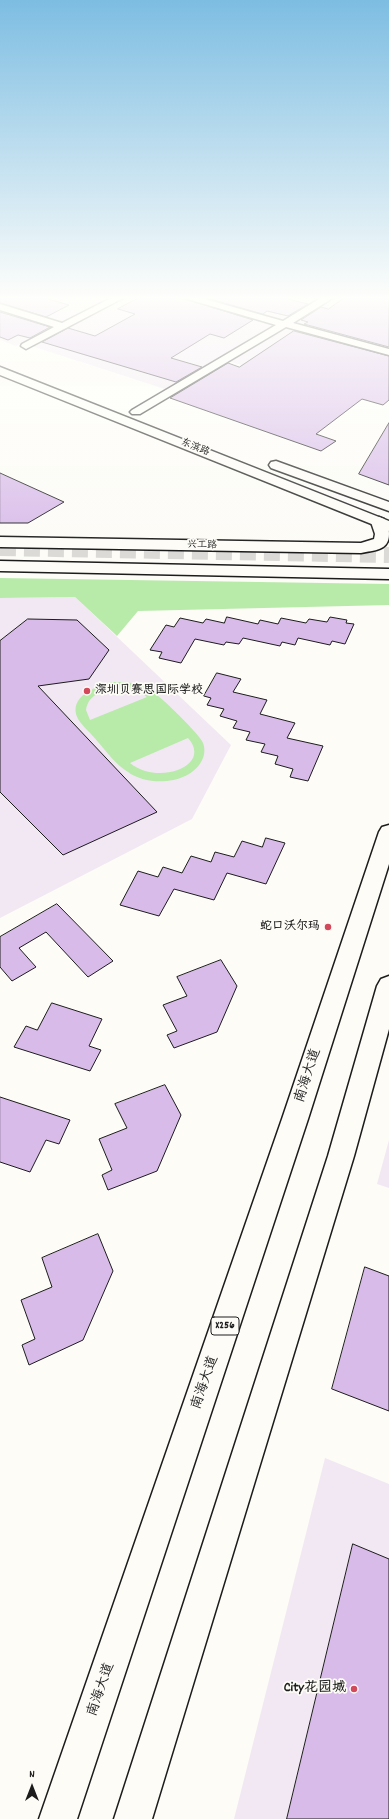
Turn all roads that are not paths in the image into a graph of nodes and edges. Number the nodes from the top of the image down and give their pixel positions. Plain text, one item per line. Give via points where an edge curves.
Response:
1 (25, 381) edge
2 (56, 381) edge
3 (190, 381) edge
4 (136, 412) junction
5 (188, 432) dead end
6 (262, 459) dead end
7 (388, 507) edge
8 (384, 524) edge
9 (0, 542) edge
10 (0, 566) edge
11 (389, 574) edge
12 (389, 832) edge
13 (389, 986) edge
14 (58, 1819) edge
15 (133, 1819) edge

1 - 8 main road, 东滨路
2 - 4 main road, 东滨路
3 - 4 street
4 - 5 main road, 东滨路
6 - 7 main road
8 - 9 main road, 兴工路 via 381,542 361,548
10 - 11 main road, 兴工路
12 - 14 main road, 南海大道 / X256 via 293,1127
13 - 15 main road via 341,1156

